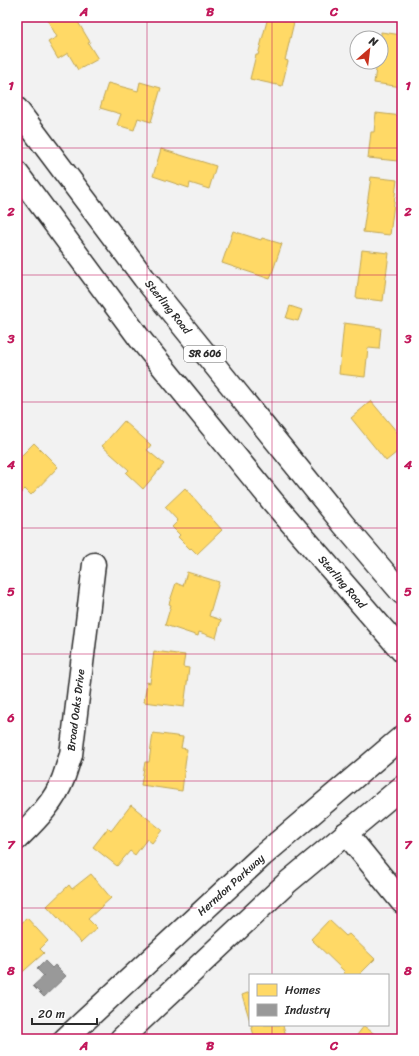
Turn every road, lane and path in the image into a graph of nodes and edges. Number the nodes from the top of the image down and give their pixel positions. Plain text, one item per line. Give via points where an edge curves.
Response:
1 (17, 109) edge
2 (17, 173) edge
3 (94, 564) dead end
4 (402, 593) edge
5 (402, 652) edge
6 (402, 737) edge
7 (402, 787) edge
8 (346, 833) junction
9 (17, 839) edge
10 (402, 902) edge
11 (65, 1039) edge
12 (120, 1039) edge

1 - 4 main road, Sterling Road / SR 606 via 144,278
2 - 5 main road, Sterling Road via 140,339 273,502
3 - 9 main road, Broad Oaks Drive via 71,755 63,780 50,804
6 - 11 main road, Herndon Parkway via 262,856
7 - 8 main road
8 - 10 main road
8 - 12 main road via 288,882

